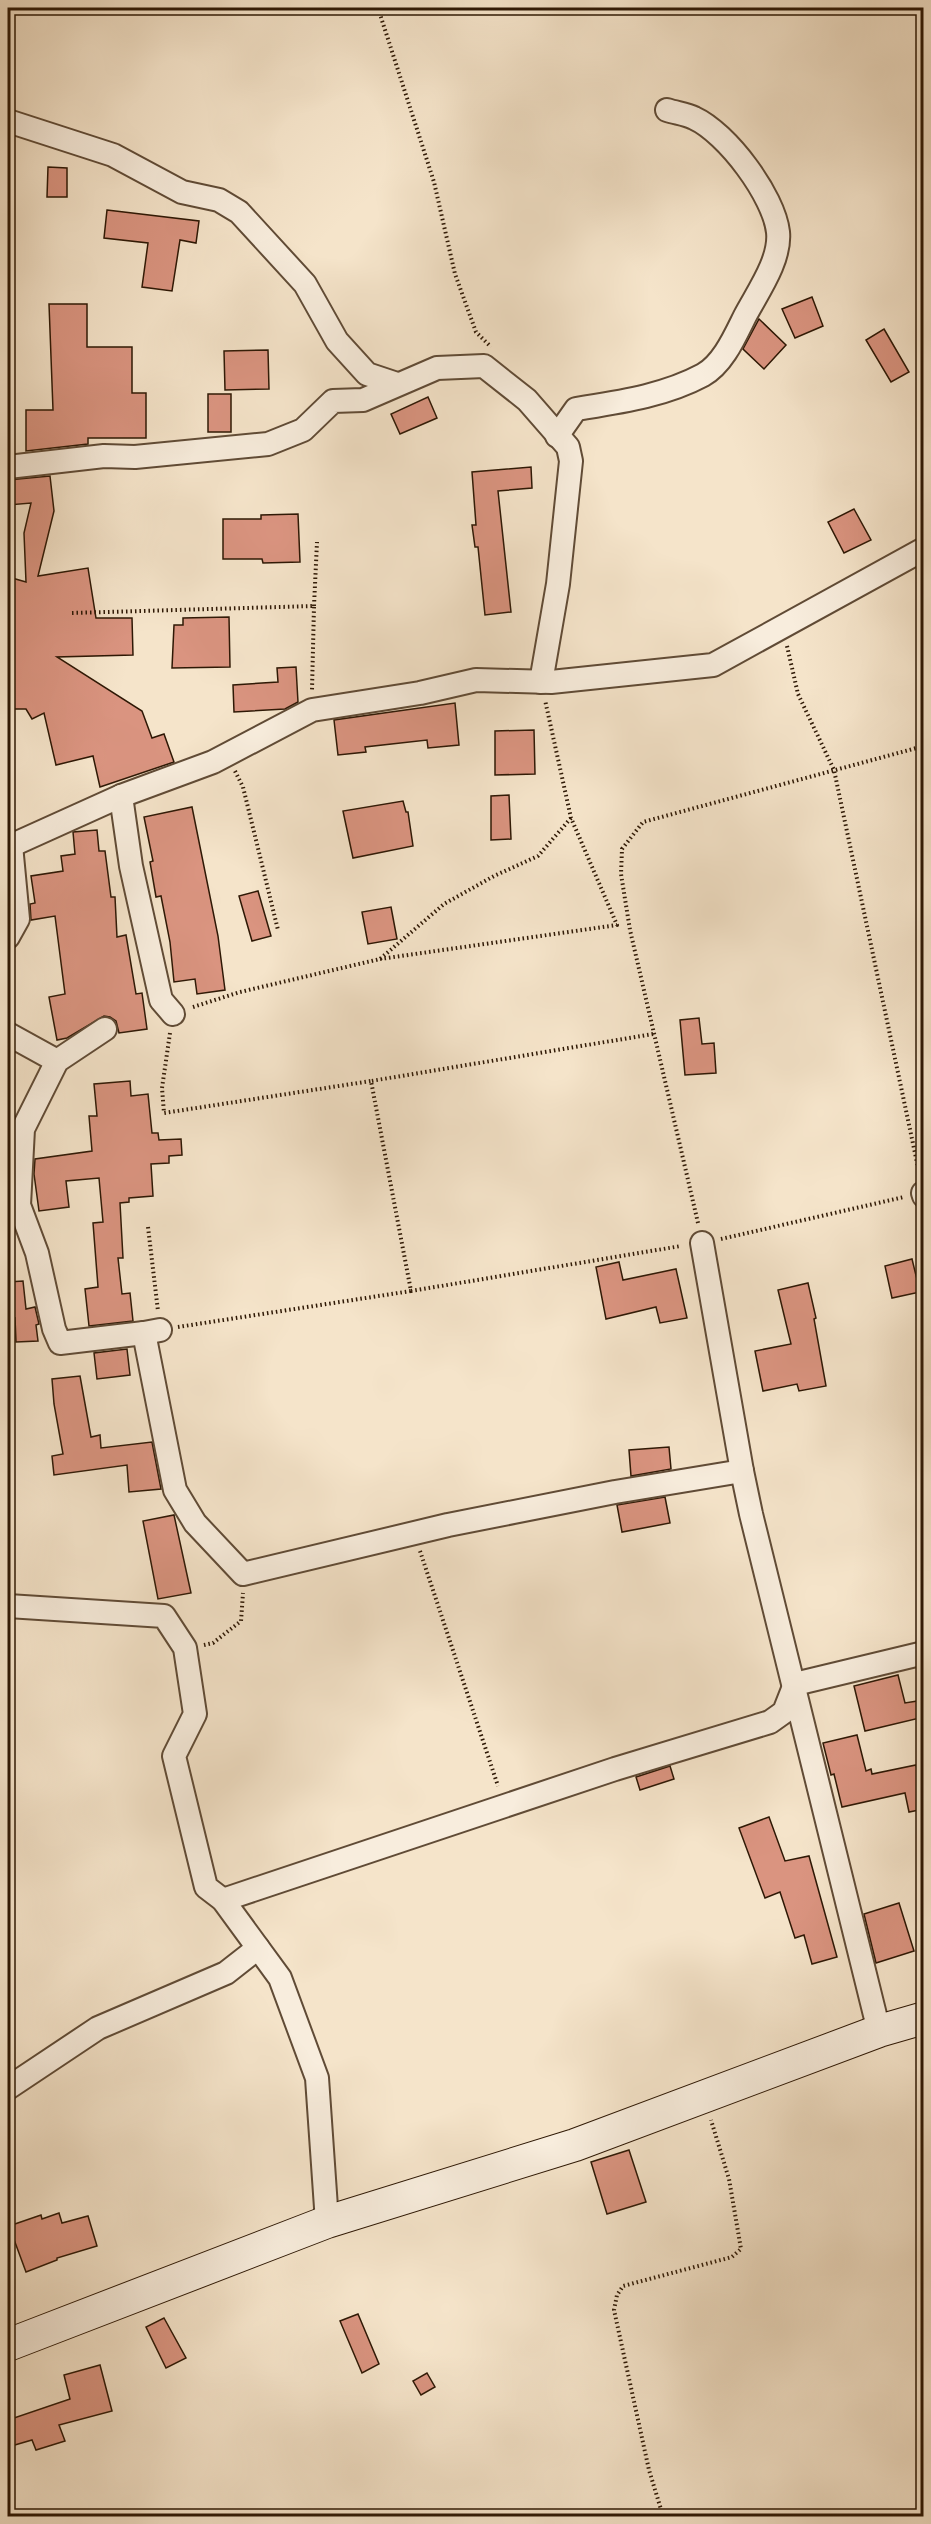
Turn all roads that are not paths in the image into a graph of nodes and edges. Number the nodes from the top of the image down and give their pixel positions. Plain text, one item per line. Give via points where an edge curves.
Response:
1 (667, 111) dead end
2 (8, 121) edge
3 (398, 384) junction
4 (557, 436) junction
5 (8, 467) edge
6 (924, 549) edge
7 (541, 682) junction
8 (121, 796) junction
9 (9, 846) edge
10 (8, 937) edge
11 (173, 1014) road end
12 (105, 1029) dead end
13 (8, 1034) edge
14 (57, 1061) junction
15 (702, 1243) road end
16 (742, 1471) junction
17 (8, 1606) edge
18 (924, 1653) edge
19 (795, 1684) junction
20 (223, 1900) junction
21 (258, 1948) junction
22 (924, 2018) edge
23 (879, 2031) junction
24 (8, 2088) edge
25 (327, 2222) junction
26 (8, 2345) edge

1 - 4 street via 694,118 725,140 752,173 778,233 772,267 725,352 705,374 639,400 576,409
2 - 3 street via 113,155 182,192 219,200 239,212 305,284 337,341 367,374
3 - 4 street via 437,368 484,366 527,400
3 - 5 street via 363,400 333,401 303,430 268,444
4 - 7 street via 568,447 571,461 558,584
6 - 7 street via 713,665
7 - 8 street via 476,680 312,710 213,762
8 - 9 street
8 - 11 street via 131,866 161,1000
9 - 10 street via 18,920
12 - 14 street
13 - 14 street
14 - 16 street via 23,1129 19,1205 37,1253 56,1338 67,1343 152,1331 175,1490 195,1523 243,1574 415,1533 615,1492
15 - 16 street
16 - 19 street
17 - 20 street via 164,1616 185,1648 195,1714 174,1756 206,1887
18 - 19 street
19 - 20 street via 784,1712 770,1722
19 - 23 street
20 - 21 street
21 - 24 street via 226,1973 98,2028
21 - 25 street via 280,1978 317,2078
22 - 23 street
23 - 25 street via 575,2145
25 - 26 street

